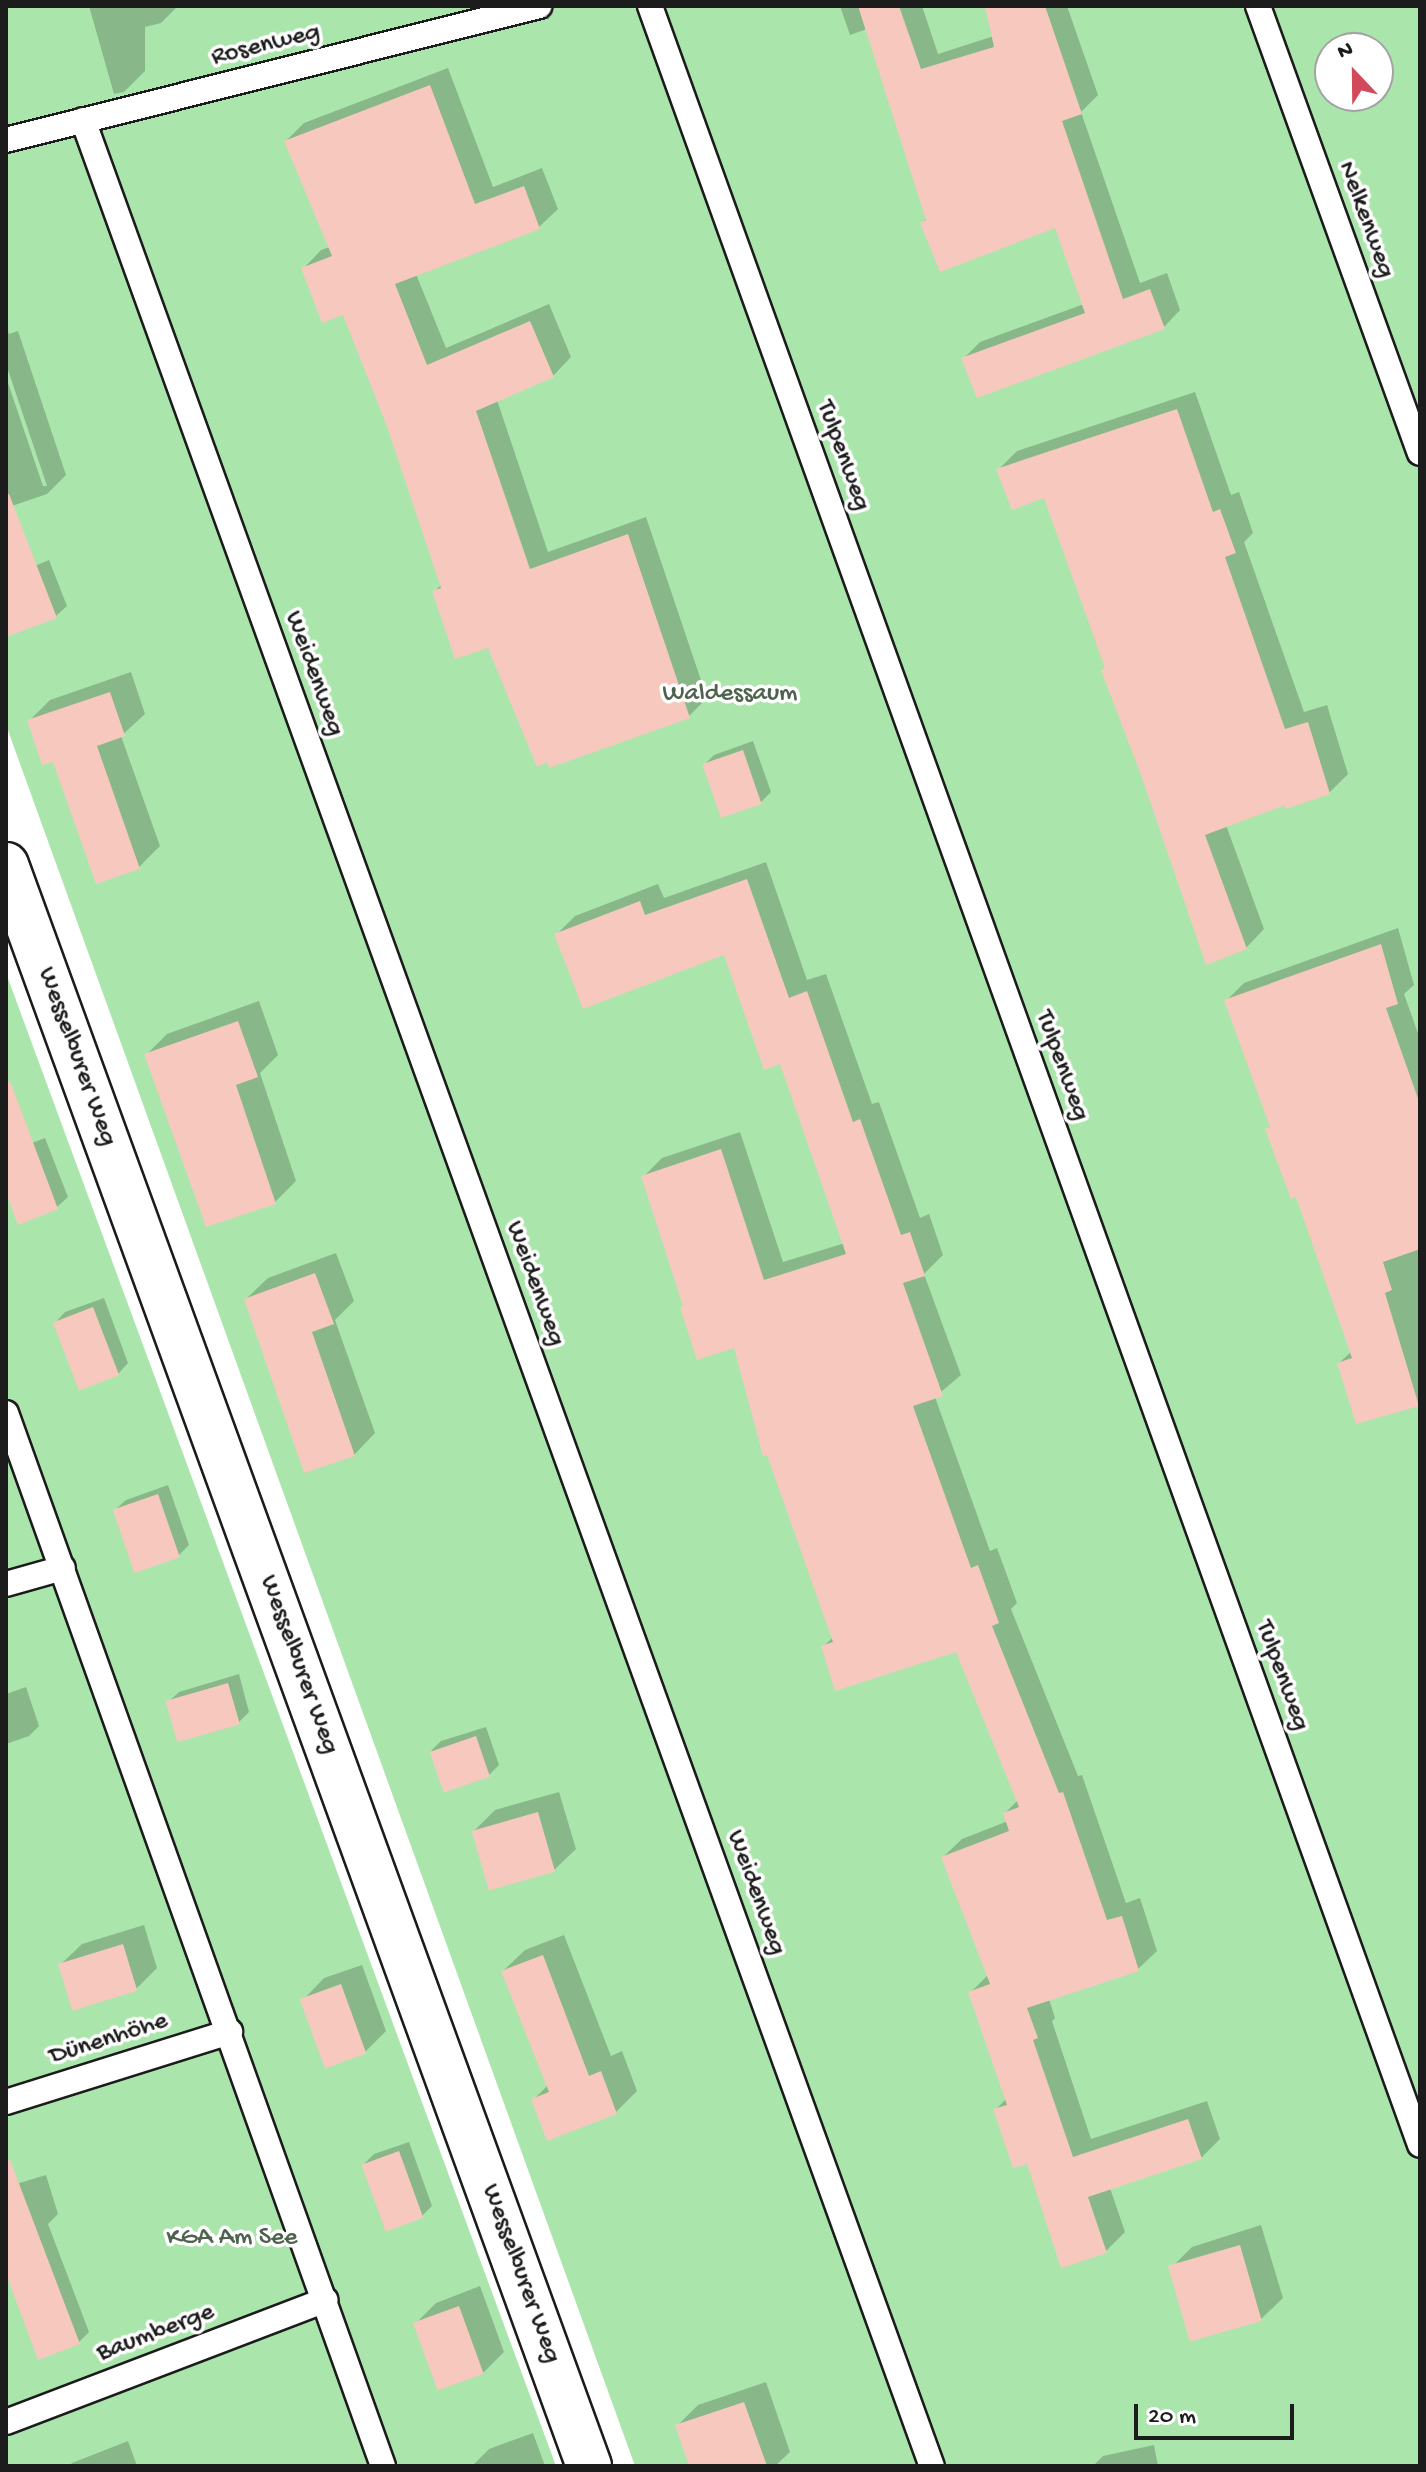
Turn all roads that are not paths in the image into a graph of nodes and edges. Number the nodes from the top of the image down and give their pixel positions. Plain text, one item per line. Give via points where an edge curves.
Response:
1 (539, 6) edge
2 (650, 6) edge
3 (1258, 6) edge
4 (83, 120) junction
5 (6, 140) edge
6 (1420, 453) edge
7 (6, 865) edge
8 (6, 1413) edge
9 (63, 1568) junction
10 (6, 1584) edge
11 (230, 2032) junction
12 (6, 2102) edge
13 (1420, 2145) edge
14 (326, 2300) junction
15 (6, 2422) edge
16 (383, 2466) edge
17 (589, 2466) edge
18 (932, 2466) edge

1 - 4 lane, Rosenweg
2 - 13 lane, Tulpenweg
3 - 6 lane, Nelkenweg
4 - 5 lane, Rosenweg
4 - 18 lane, Weidenweg
7 - 17 street, Wesselburer Weg
8 - 9 lane
9 - 10 lane
9 - 11 lane
11 - 12 lane, Dünenhöhe
11 - 14 lane
14 - 15 lane, Baumberge
14 - 16 lane

